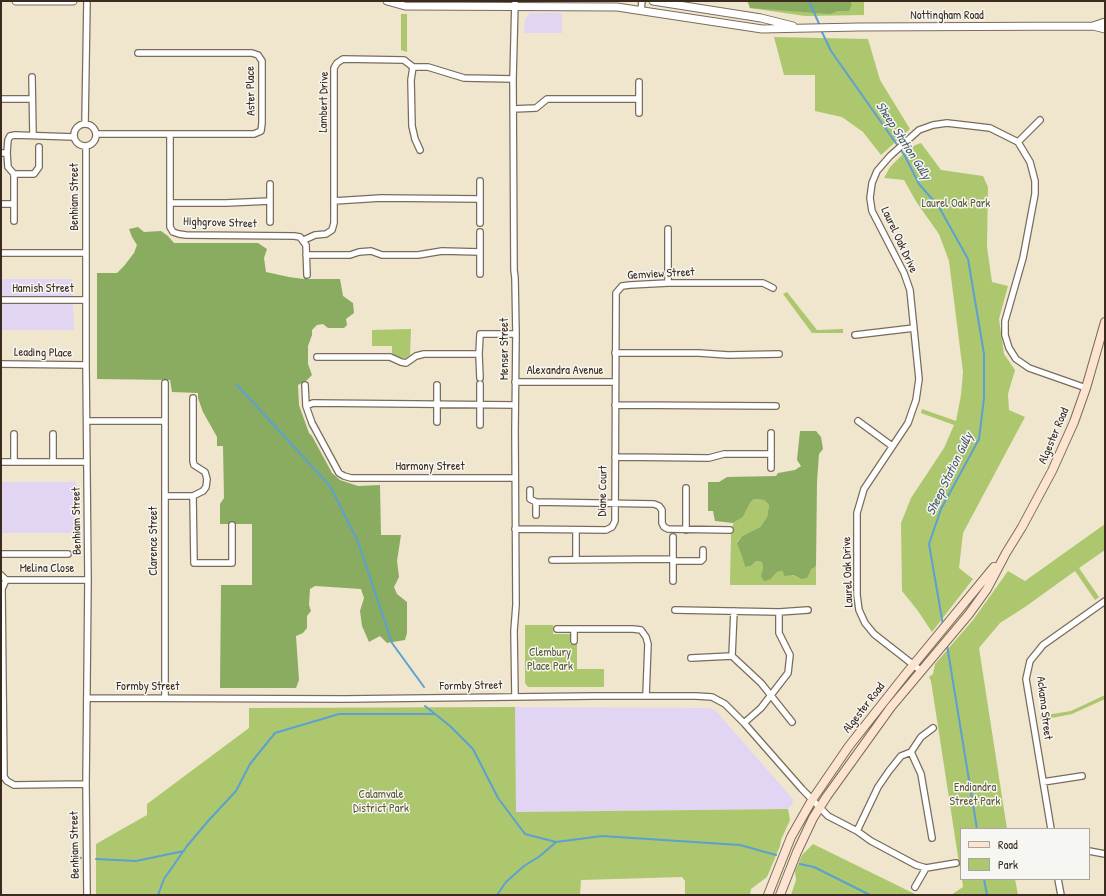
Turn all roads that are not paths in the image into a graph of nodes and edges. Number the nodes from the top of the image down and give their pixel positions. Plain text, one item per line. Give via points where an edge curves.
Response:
1 (16, 1) edge
2 (73, 1) edge
3 (87, 1) edge
4 (387, 1) edge
5 (642, 1) edge
6 (653, 1) edge
7 (514, 4) edge
8 (641, 10) junction
9 (1105, 22) edge
10 (1093, 26) junction
11 (801, 28) junction
12 (1105, 29) edge
13 (138, 53) dead end
14 (413, 67) junction
15 (32, 77) dead end
16 (512, 79) junction
17 (639, 82) dead end
18 (1, 99) edge
19 (32, 99) junction
20 (639, 99) junction
21 (513, 109) junction
22 (639, 113) dead end
23 (1040, 120) dead end
24 (85, 124) junction
25 (97, 134) junction
26 (170, 134) junction
27 (33, 135) junction
28 (74, 137) junction
29 (1018, 142) junction
30 (39, 147) dead end
31 (86, 147) junction
32 (420, 150) dead end
33 (1, 153) edge
34 (8, 153) junction
35 (14, 174) junction
36 (480, 181) dead end
37 (270, 184) dead end
38 (480, 199) junction
39 (270, 201) junction
40 (334, 201) junction
41 (170, 203) junction
42 (1, 204) edge
43 (14, 204) junction
44 (14, 221) dead end
45 (270, 222) dead end
46 (480, 223) dead end
47 (668, 229) dead end
48 (480, 232) dead end
49 (304, 240) junction
50 (480, 252) junction
51 (1, 253) edge
52 (86, 253) junction
53 (306, 255) junction
54 (480, 274) dead end
55 (307, 275) dead end
56 (668, 284) junction
57 (773, 288) dead end
58 (1, 300) edge
59 (85, 300) junction
60 (1105, 322) edge
61 (914, 328) junction
62 (516, 334) junction
63 (855, 335) dead end
64 (615, 353) junction
65 (480, 354) junction
66 (779, 354) dead end
67 (317, 357) dead end
68 (1, 364) edge
69 (86, 365) junction
70 (515, 382) junction
71 (615, 382) junction
72 (165, 383) dead end
73 (304, 385) dead end
74 (437, 385) dead end
75 (1086, 388) junction
76 (193, 398) dead end
77 (437, 405) junction
78 (480, 405) junction
79 (515, 405) junction
80 (615, 405) junction
81 (306, 406) junction
82 (776, 406) dead end
83 (87, 421) junction
84 (165, 421) junction
85 (858, 421) dead end
86 (437, 422) dead end
87 (480, 425) dead end
88 (14, 434) dead end
89 (52, 434) dead end
90 (771, 434) dead end
91 (892, 446) junction
92 (771, 454) junction
93 (615, 457) junction
94 (1, 462) edge
95 (14, 462) junction
96 (53, 462) junction
97 (87, 462) junction
98 (771, 468) dead end
99 (515, 478) junction
100 (686, 488) dead end
101 (530, 490) dead end
102 (165, 496) junction
103 (194, 496) junction
104 (536, 502) junction
105 (615, 503) junction
106 (536, 515) dead end
107 (232, 525) dead end
108 (515, 529) junction
109 (576, 530) junction
110 (686, 530) junction
111 (730, 530) dead end
112 (673, 537) dead end
113 (703, 550) dead end
114 (1006, 553) junction
115 (1, 554) edge
116 (68, 554) dead end
117 (552, 560) dead end
118 (576, 560) junction
119 (673, 560) junction
120 (1, 575) edge
121 (6, 580) junction
122 (88, 580) junction
123 (673, 581) dead end
124 (1105, 601) edge
125 (675, 610) dead end
126 (808, 610) dead end
127 (734, 611) junction
128 (779, 612) junction
129 (557, 629) dead end
130 (574, 629) junction
131 (574, 641) dead end
132 (732, 656) junction
133 (691, 658) dead end
134 (2, 661) edge
135 (917, 668) junction
136 (515, 696) junction
137 (646, 696) junction
138 (771, 696) junction
139 (86, 698) junction
140 (165, 698) junction
141 (2, 714) edge
142 (792, 722) dead end
143 (744, 723) junction
144 (933, 728) dead end
145 (911, 752) junction
146 (2, 764) edge
147 (1082, 776) dead end
148 (1043, 782) junction
149 (86, 784) junction
150 (812, 800) junction
151 (820, 808) junction
152 (1051, 828) edge
153 (857, 831) junction
154 (932, 838) dead end
155 (1090, 851) edge
156 (1105, 854) edge
157 (956, 863) dead end
158 (926, 868) junction
159 (1058, 880) edge
160 (915, 887) dead end
161 (87, 895) edge
162 (768, 895) edge
163 (780, 895) edge
164 (1061, 895) edge

1 - 2 street
3 - 24 street
4 - 7 street, Nottingham Road via 406,6
5 - 8 street
6 - 11 street, Nottingham Road via 761,18
7 - 8 street, Nottingham Road
7 - 16 street, Menser Street
8 - 11 street, Nottingham Road via 762,29
9 - 10 street, Nottingham Road
10 - 11 street, Nottingham Road
10 - 12 street, Nottingham Road
13 - 26 street, Aster Place via 252,53 258,55 262,61 261,131 254,134
14 - 16 street, Lambert Drive via 428,67 464,78
14 - 32 street via 412,126
14 - 40 street, Lambert Drive via 404,60 343,59 337,62 334,68
15 - 19 street
16 - 21 street, Menser Street
17 - 20 street
18 - 19 street
19 - 27 street
20 - 21 street via 546,99 536,108
20 - 22 street
21 - 62 street, Menser Street
23 - 29 street
24 - 25 street via 94,128
24 - 28 street via 76,130
25 - 26 street, Aster Place
25 - 31 street via 94,143
26 - 41 street, Highgrove Street
27 - 28 street
27 - 34 street via 10,136
28 - 31 street via 77,143
29 - 61 street, Laurel Oak Drive via 990,128 933,124 919,130 877,171 870,198 872,211 904,273 910,290
29 - 75 street via 1030,162 1035,181 1035,194 1023,258 1005,321 1005,335 1016,359 1029,368
30 - 35 street via 39,167 34,174
31 - 52 street, Benhiam Street
33 - 34 street
34 - 35 street via 8,167
35 - 43 street
36 - 38 street
37 - 39 street
38 - 40 street via 381,198
38 - 46 street
39 - 41 street
39 - 45 street
40 - 49 street via 332,230
41 - 49 street, Highgrove Street via 170,227 173,232 179,234 294,236
42 - 43 street
43 - 44 street
47 - 56 street
48 - 50 street
49 - 53 street
50 - 53 street via 442,251 418,255 382,255 371,251 350,255
50 - 54 street
51 - 52 street
52 - 59 street, Benhiam Street
53 - 55 street
56 - 57 street, Gemview Street via 763,283
56 - 64 street, Gemview Street via 630,284 622,286 616,293
58 - 59 street, Hamish Street
59 - 69 street, Benhiam Street
60 - 75 main road, Algester Road
61 - 63 street
61 - 91 street, Laurel Oak Drive via 919,379 916,400 908,423
62 - 65 street via 480,334
62 - 70 street, Menser Street
64 - 66 street
64 - 71 street, Gemview Street
65 - 67 street via 424,354 406,363 390,357
65 - 78 street
68 - 69 street, Leading Place
69 - 83 street, Benhiam Street
70 - 71 street, Alexandra Avenue
70 - 79 street, Menser Street
71 - 80 street, Diane Court
72 - 84 street, Clarence Street
73 - 81 street
74 - 77 street
75 - 114 main road, Algester Road via 1052,470
76 - 103 street via 193,461 194,465 205,472 207,479 203,491
77 - 78 street
77 - 81 street via 313,403
77 - 86 street
78 - 79 street
78 - 87 street
79 - 99 street, Menser Street
80 - 82 street
80 - 93 street, Diane Court
81 - 99 street, Harmony Street via 312,423 344,476
83 - 84 street
83 - 97 street, Benhiam Street
84 - 102 street, Clarence Street
85 - 91 street
88 - 95 street
89 - 96 street
90 - 92 street
91 - 135 street, Laurel Oak Drive via 864,489 857,513 857,595 859,610 874,634
92 - 93 street via 724,454 709,458
92 - 98 street
93 - 105 street, Diane Court
94 - 95 street
95 - 96 street
96 - 97 street
97 - 122 street, Benhiam Street
99 - 108 street, Menser Street
100 - 110 street
101 - 104 street via 530,499
102 - 103 street
102 - 140 street, Clarence Street
103 - 107 street via 194,563 232,562
104 - 105 street
104 - 106 street
105 - 109 street, Diane Court via 615,521 612,527 606,530
105 - 110 street via 660,506 664,527
108 - 109 street, Diane Court
108 - 136 street, Menser Street
109 - 118 street
110 - 111 street
112 - 119 street
113 - 119 street via 701,561
114 - 135 main road, Algester Road via 935,640
114 - 135 main road, Algester Road via 987,589 958,627 938,650
115 - 116 street
117 - 118 street
118 - 119 street
119 - 123 street
120 - 121 street
121 - 122 street, Melina Close
121 - 134 street via 2,589
122 - 139 street, Benhiam Street
124 - 148 street, Ackama Street via 1043,645 1030,661 1026,679
125 - 127 street
126 - 128 street
127 - 128 street
127 - 132 street
128 - 138 street via 779,633 790,655 788,673
129 - 130 street
130 - 131 street
130 - 137 street via 641,630 648,644
132 - 133 street
132 - 138 street
134 - 141 street
135 - 150 main road, Algester Road via 850,746
135 - 151 main road, Algester Road
136 - 137 street, Formby Street
136 - 140 street, Formby Street via 345,699
137 - 143 street, Formby Street via 712,698 725,704
138 - 142 street
138 - 143 street
139 - 140 street, Formby Street
139 - 149 street, Benhiam Street
141 - 146 street
143 - 150 street, Formby Street
144 - 145 street via 921,737
145 - 153 street via 901,756 878,787
145 - 154 street via 921,774
146 - 149 street via 4,777 14,785
147 - 148 street
148 - 152 street, Ackama Street
149 - 161 street, Benhiam Street
150 - 151 street, Formby Street
150 - 162 main road, Algester Road via 791,837
151 - 153 street, Formby Street via 828,816
151 - 163 main road, Algester Road via 797,852
153 - 158 street, Formby Street via 870,841
155 - 156 street
157 - 158 street
158 - 160 street
159 - 164 street

